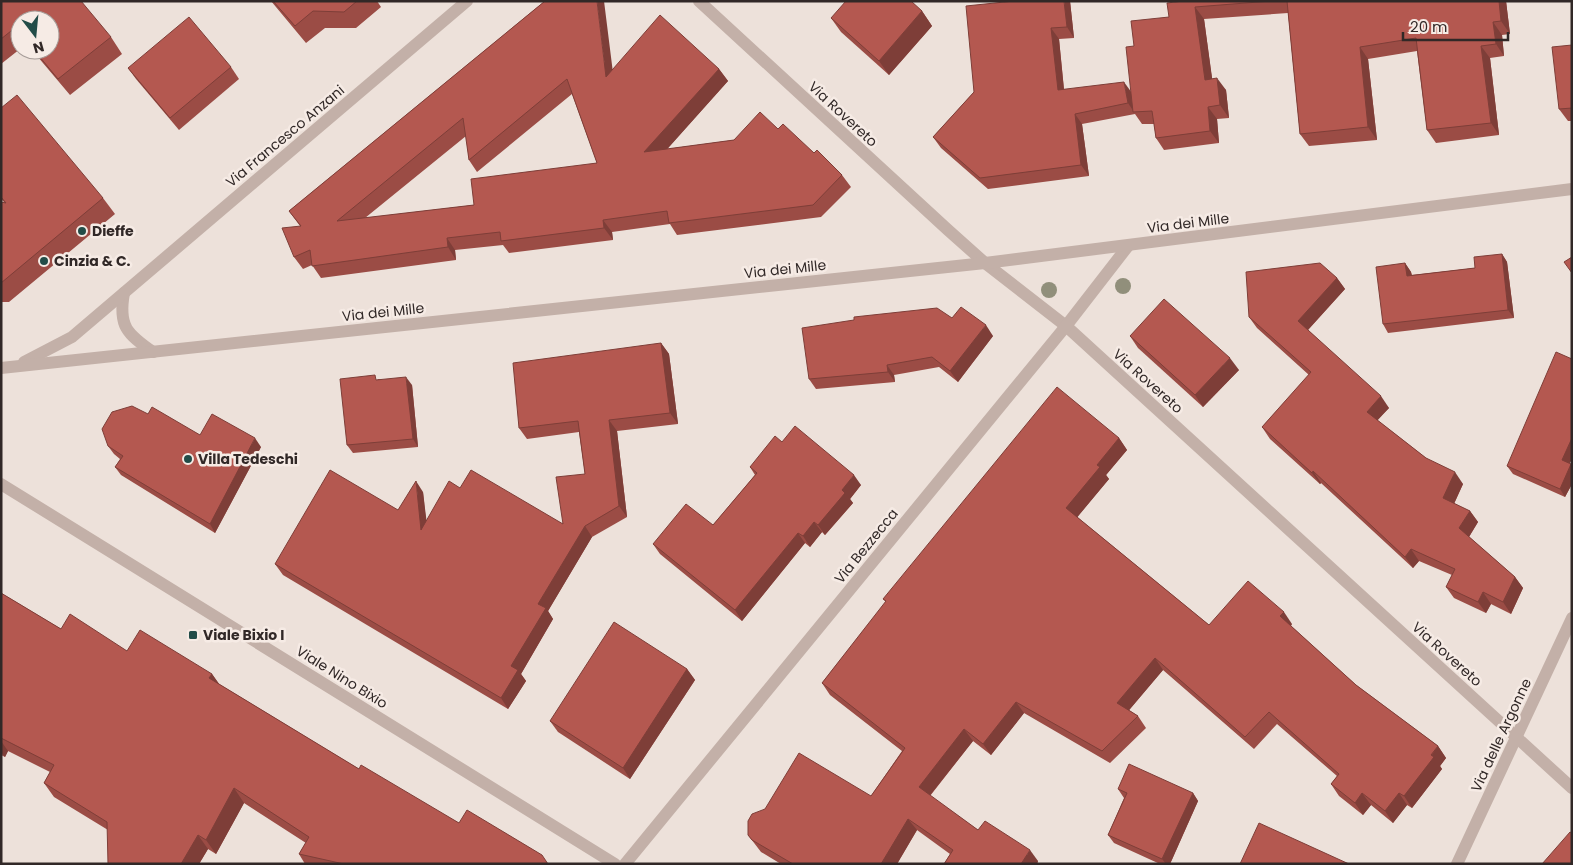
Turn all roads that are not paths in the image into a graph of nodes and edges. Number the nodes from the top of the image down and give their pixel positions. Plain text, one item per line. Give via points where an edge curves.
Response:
1 (466, 1) edge
2 (699, 1) edge
3 (1572, 189) edge
4 (1128, 246) junction
5 (985, 263) junction
6 (124, 293) junction
7 (1066, 326) junction
8 (153, 352) junction
9 (17, 365) junction
10 (1, 368) edge
11 (1, 484) edge
12 (1572, 618) edge
13 (1517, 738) junction
14 (1572, 788) edge
15 (615, 864) edge
16 (625, 864) edge
17 (1457, 864) edge

1 - 6 street, Via Francesco Anzani
2 - 5 street, Via Rovereto
3 - 4 street, Via dei Mille
4 - 5 street, Via dei Mille
4 - 7 street, Via Bezzecca
5 - 7 street, Via Rovereto
5 - 8 street, Via dei Mille
6 - 8 street via 121,311 125,329
6 - 9 street, Via Francesco Anzani via 72,337
7 - 13 street, Via Rovereto
7 - 16 street, Via Bezzecca
8 - 9 street, Via dei Mille
9 - 10 street, Via dei Mille
11 - 15 street, Viale Nino Bixio
12 - 13 street, Via delle Argonne
13 - 14 street, Via Rovereto
13 - 17 street, Via delle Argonne

